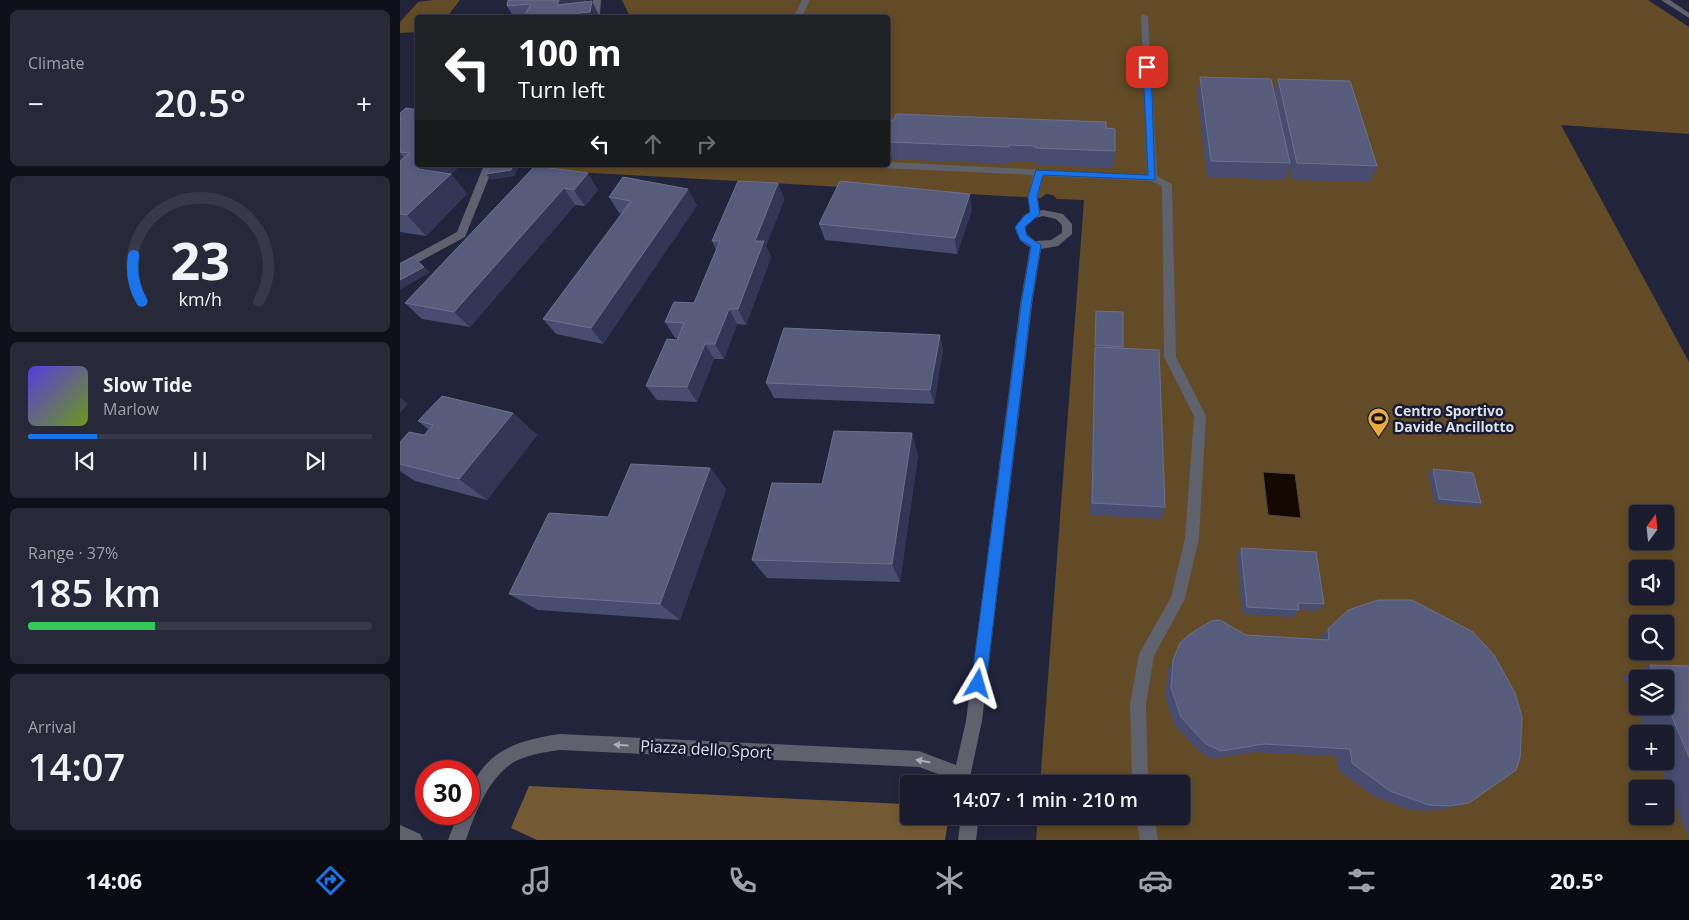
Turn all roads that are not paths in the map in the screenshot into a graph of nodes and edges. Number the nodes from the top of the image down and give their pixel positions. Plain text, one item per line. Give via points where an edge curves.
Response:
1 (597, 0) edge
2 (806, 0) edge
3 (1665, 0) edge
4 (596, 15) edge
5 (798, 15) edge
6 (1144, 16) dead end
7 (1689, 16) edge
8 (890, 165) edge
9 (488, 167) edge
10 (1039, 172) junction
11 (1152, 178) junction
12 (1035, 214) junction
13 (1036, 245) junction
14 (400, 268) edge
15 (954, 775) edge
16 (964, 775) edge
17 (1140, 775) edge
18 (480, 788) edge
19 (462, 825) edge
20 (969, 825) edge
21 (1146, 825) edge
22 (400, 834) edge
23 (414, 840) edge
24 (457, 840) edge
25 (967, 840) edge
26 (1148, 840) edge

1 - 4 street
2 - 5 street
3 - 7 street
6 - 11 street
8 - 10 street
9 - 14 street via 461,234
10 - 11 street
10 - 12 street via 1033,197
11 - 17 street via 1167,184 1170,357 1175,372 1197,403 1200,416 1192,538 1187,561 1178,599 1146,654 1138,704
12 - 13 street via 1020,227 1023,238
12 - 13 street via 1059,216 1069,229 1058,243
13 - 16 street via 974,721
15 -> 18 street, Piazza dello Sport via 919,759 560,742 523,748 502,758
19 - 24 street
20 - 25 street
21 - 26 street
22 - 23 street

